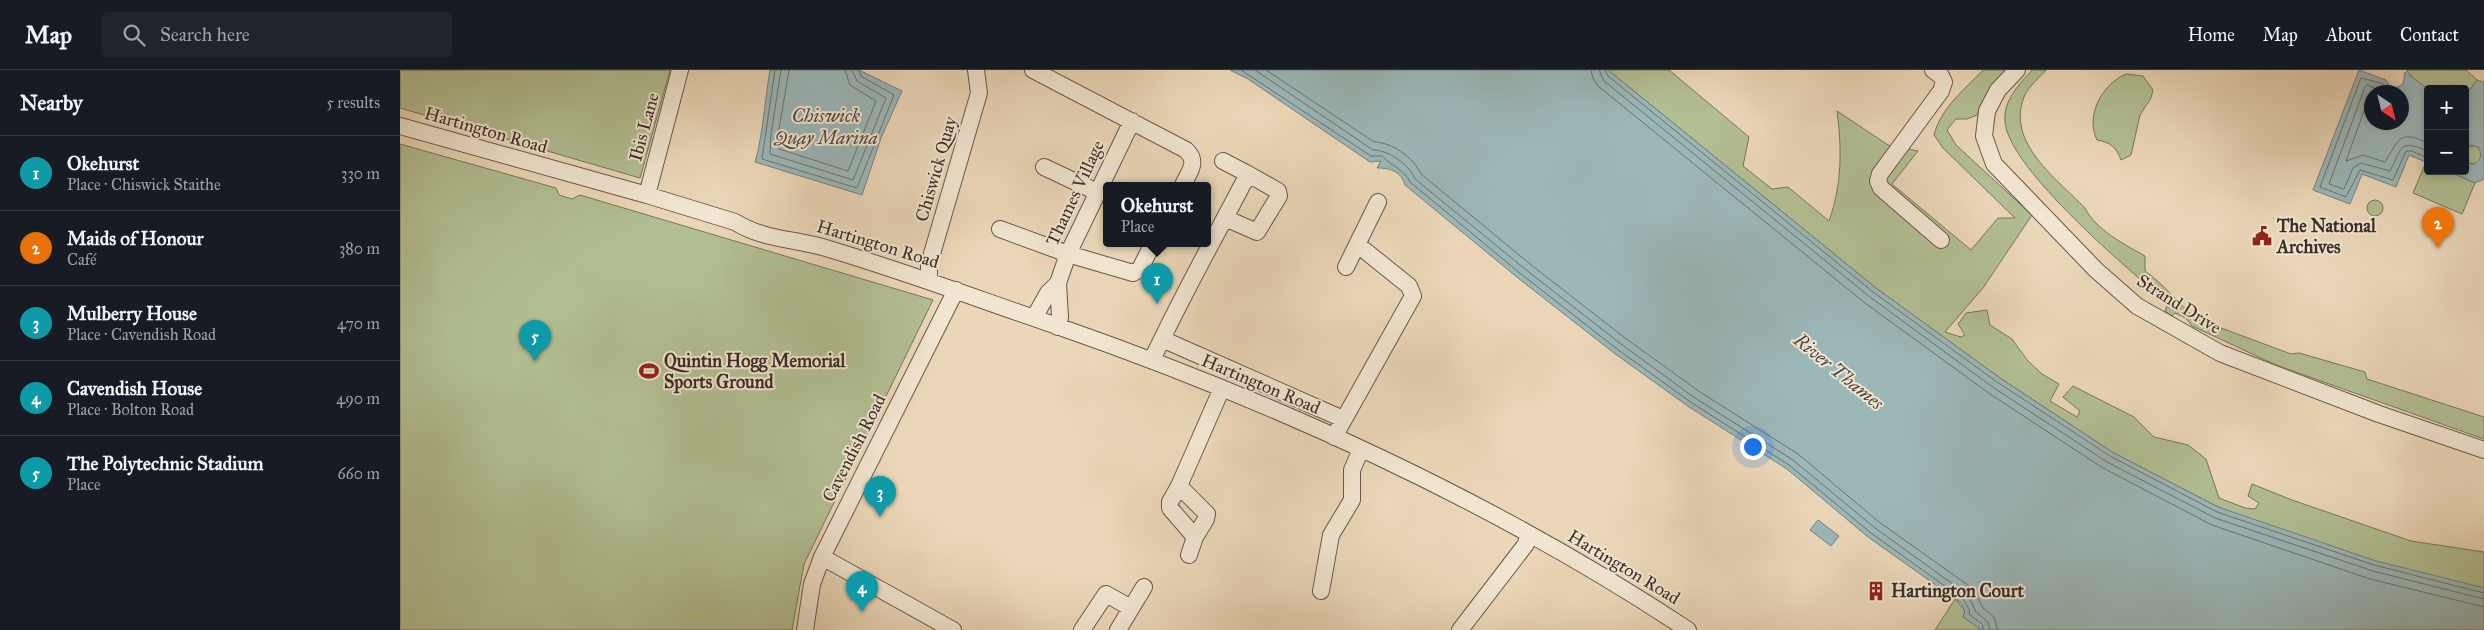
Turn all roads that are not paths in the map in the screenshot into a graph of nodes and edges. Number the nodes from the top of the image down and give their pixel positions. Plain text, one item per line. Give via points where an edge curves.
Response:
1 (680, 70) edge
2 (976, 70) edge
3 (1033, 70) edge
4 (1933, 70) edge
5 (2017, 70) edge
6 (1132, 121) junction
7 (400, 126) edge
8 (1223, 161) dead end
9 (1044, 167) dead end
10 (1248, 174) junction
11 (1185, 182) edge
12 (1097, 192) junction
13 (647, 194) junction
14 (1378, 202) dead end
15 (1225, 218) junction
16 (1000, 229) dead end
17 (1941, 240) dead end
18 (1211, 245) edge
19 (1358, 245) junction
20 (1151, 247) edge
21 (1210, 247) edge
22 (1068, 254) junction
23 (1346, 267) dead end
24 (929, 280) junction
25 (1058, 283) junction
26 (956, 290) junction
27 (1034, 318) junction
28 (1058, 326) junction
29 (1162, 339) junction
30 (1152, 360) junction
31 (1222, 388) junction
32 (1343, 419) junction
33 (1334, 437) junction
34 (1361, 449) junction
35 (2484, 450) edge
36 (1179, 486) junction
37 (1528, 534) junction
38 (1195, 537) junction
39 (1189, 555) dead end
40 (822, 557) junction
41 (1144, 586) dead end
42 (1321, 591) dead end
43 (1131, 608) junction
44 (1680, 628) edge
45 (805, 630) edge
46 (953, 630) edge
47 (1082, 630) edge
48 (1118, 630) edge
49 (1460, 630) edge

1 - 13 street, Ibis Lane
2 - 24 street, Chiswick Quay via 979,93 929,264
3 - 6 street
4 - 17 street via 1944,82 1941,91 1878,181
5 - 35 street, Strand Drive via 1998,90 1987,111 1984,136 1994,164 2096,270 2137,306 2220,353
6 - 11 street via 1192,156 1194,164
6 - 12 street, Thames Village
7 - 13 street, Hartington Road
8 - 10 street
9 - 12 street
10 - 15 street
10 - 15 street via 1275,188 1279,196 1257,232
12 - 22 street, Thames Village
13 - 24 street, Hartington Road via 735,222 747,229 789,238
14 - 19 street
15 - 18 street
16 - 22 street
19 - 23 street
19 - 32 street via 1409,286 1413,296
20 - 22 street via 1140,269 1134,273
21 - 29 street
22 - 25 street, Thames Village
24 - 26 street, Hartington Road
25 - 27 street, Thames Village via 1048,293
25 - 28 street, Thames Village
26 - 27 street, Hartington Road
26 - 40 street, Cavendish Road
27 - 28 street, Hartington Road
28 - 30 street, Hartington Road
29 - 30 street
29 - 32 street
30 - 31 street, Hartington Road
31 - 33 street, Hartington Road
31 - 36 street
32 - 33 street
33 - 34 street, Hartington Road
34 - 37 street, Hartington Road
34 - 42 street via 1352,470 1352,500 1332,535
36 - 38 street via 1170,508
36 - 38 street via 1207,514
37 - 44 street, Hartington Road via 1620,585
37 - 49 street via 1526,544
38 - 39 street
40 - 45 street, Cavendish Road via 812,584
40 - 46 street
41 - 43 street
43 - 47 street via 1106,594
43 - 48 street

